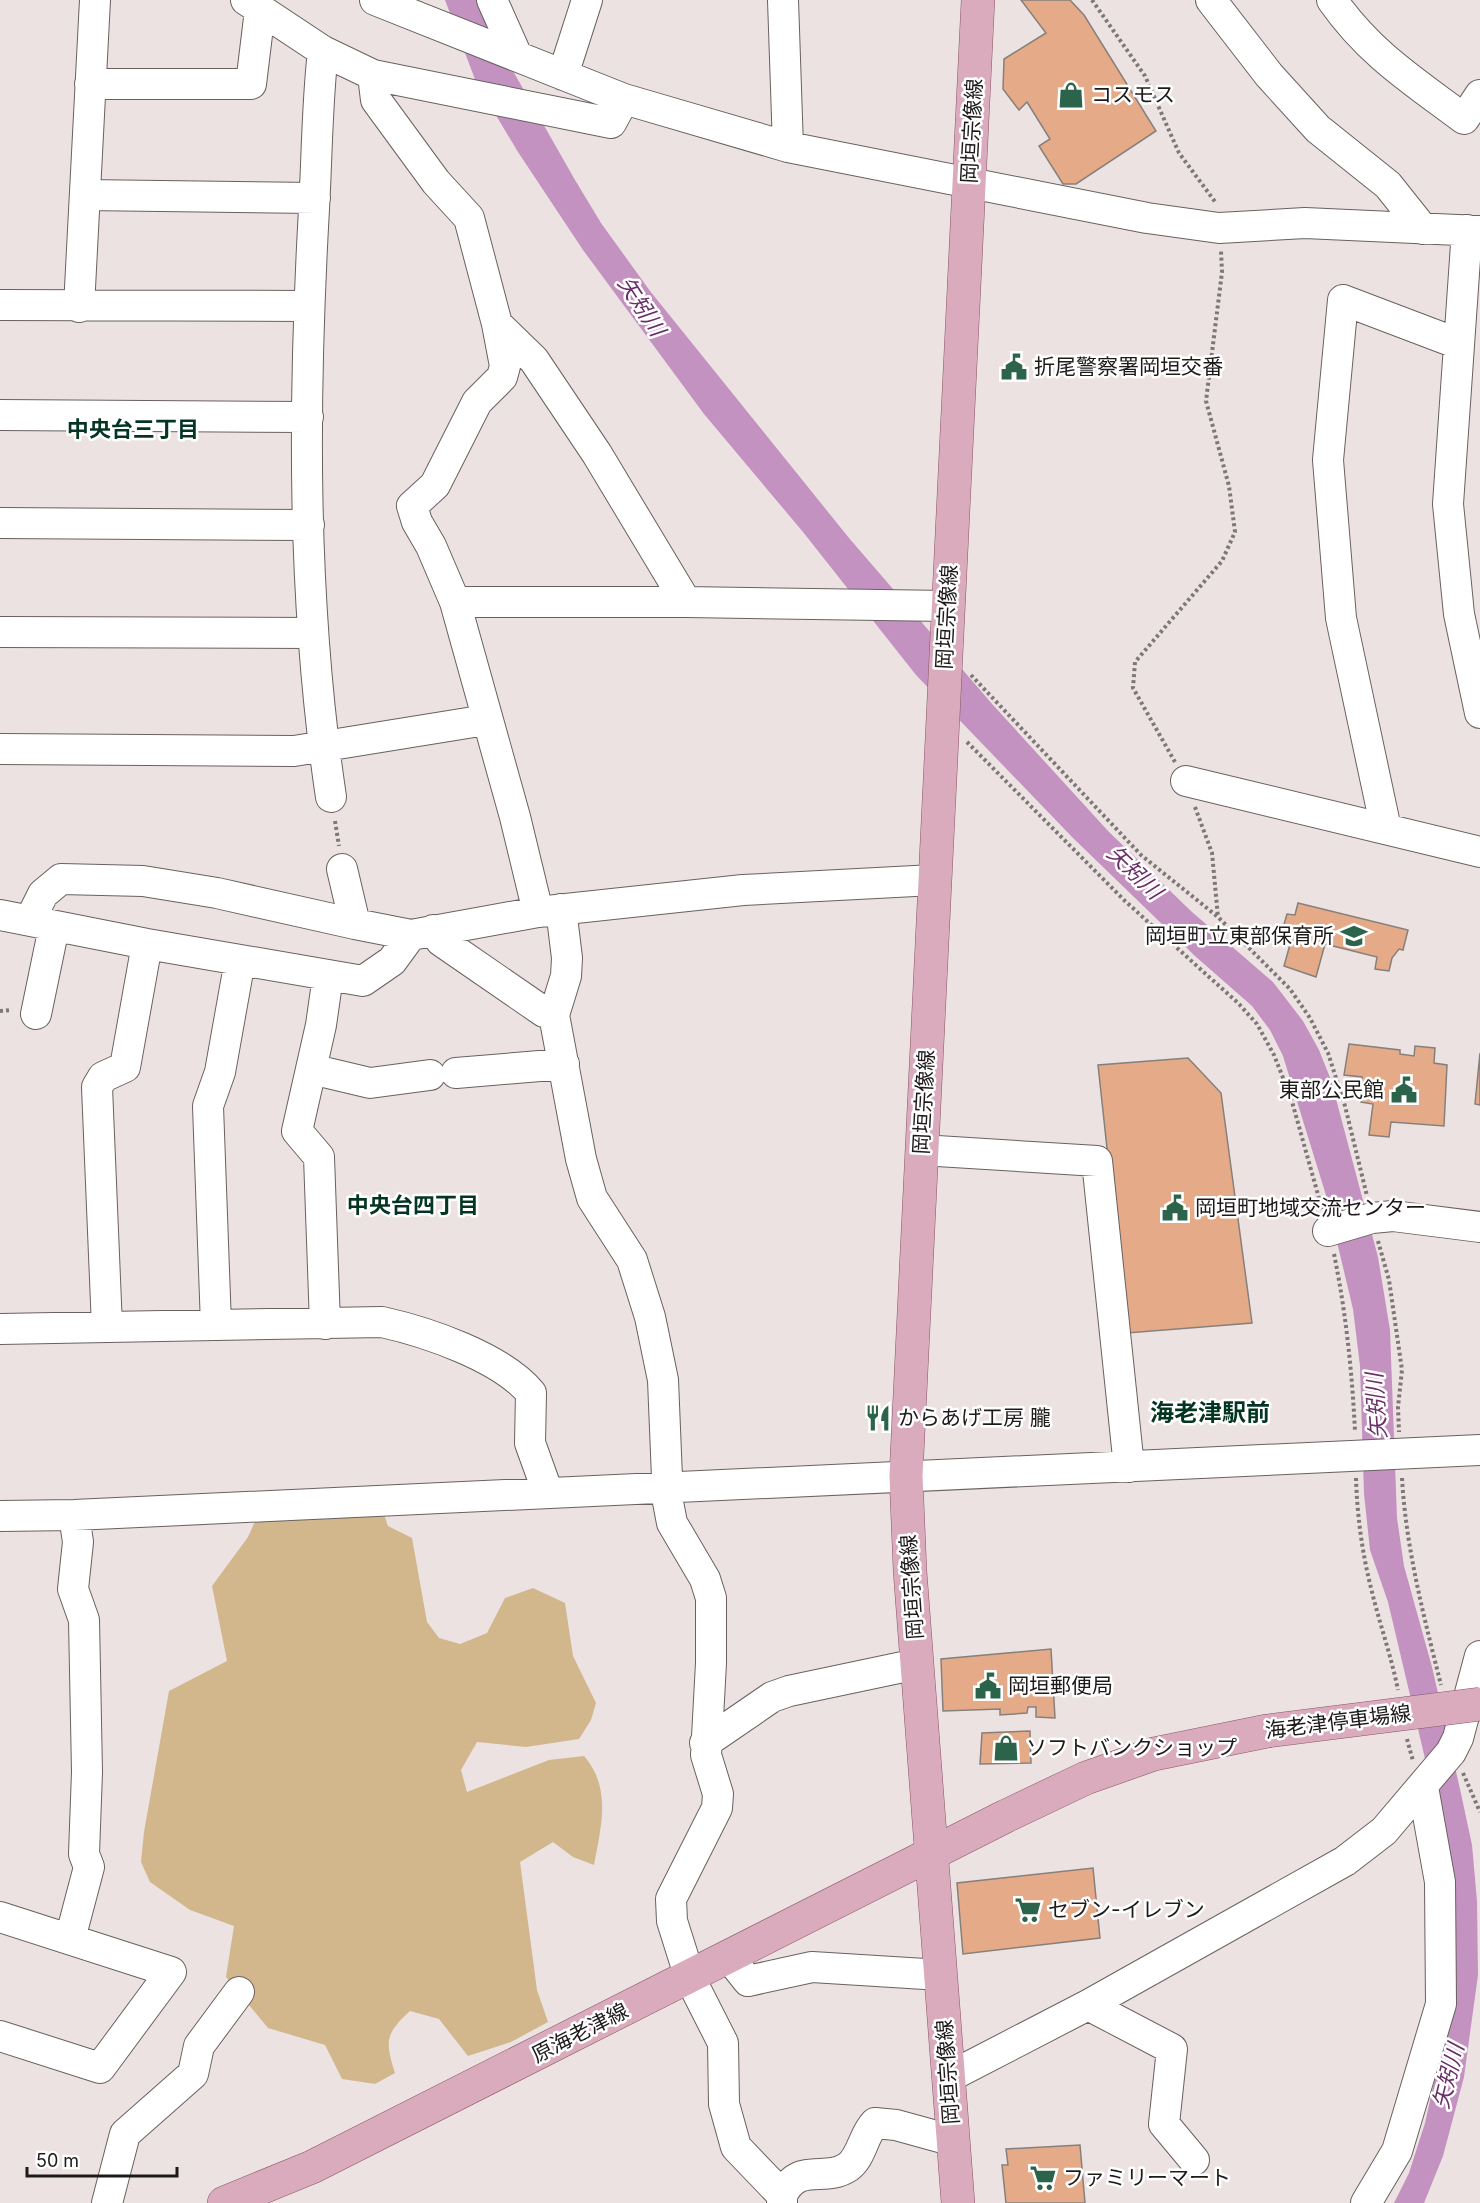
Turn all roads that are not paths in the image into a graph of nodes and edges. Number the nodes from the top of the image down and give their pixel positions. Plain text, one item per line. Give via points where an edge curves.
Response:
1 (95, 0) edge
2 (375, 0) edge
3 (492, 0) edge
4 (587, 0) edge
5 (783, 0) edge
6 (978, 0) edge
7 (1211, 0) edge
8 (1332, 0) edge
9 (253, 5) edge
10 (323, 51) junction
11 (513, 54) junction
12 (373, 75) junction
13 (563, 75) junction
14 (90, 84) junction
15 (1480, 95) edge
16 (624, 99) junction
17 (788, 147) junction
18 (970, 183) junction
19 (85, 195) junction
20 (315, 198) junction
21 (1423, 229) junction
22 (1473, 230) edge
23 (0, 305) edge
24 (309, 306) junction
25 (79, 307) junction
26 (496, 324) junction
27 (1459, 344) junction
28 (0, 415) edge
29 (308, 417) junction
30 (0, 523) edge
31 (309, 525) junction
32 (455, 602) junction
33 (687, 602) junction
34 (948, 606) junction
35 (1470, 613) edge
36 (0, 632) edge
37 (312, 633) junction
38 (1480, 712) edge
39 (486, 720) junction
40 (323, 748) junction
41 (0, 749) edge
42 (1186, 781) road end
43 (331, 797) road end
44 (1386, 829) junction
45 (1480, 852) edge
46 (342, 869) road end
47 (934, 880) junction
48 (550, 910) junction
49 (0, 915) edge
50 (42, 923) junction
51 (354, 924) junction
52 (422, 932) junction
53 (147, 944) junction
54 (240, 960) junction
55 (328, 976) junction
56 (36, 1014) dead end
57 (554, 1015) junction
58 (564, 1064) junction
59 (311, 1070) junction
60 (921, 1150) junction
61 (1480, 1227) edge
62 (1328, 1231) road end
63 (325, 1324) junction
64 (216, 1325) junction
65 (107, 1327) junction
66 (0, 1329) edge
67 (1480, 1450) edge
68 (1129, 1467) junction
69 (906, 1476) junction
70 (669, 1487) junction
71 (548, 1493) junction
72 (74, 1515) junction
73 (0, 1516) edge
74 (1480, 1656) edge
75 (918, 1664) junction
76 (1480, 1704) edge
77 (705, 1743) junction
78 (1423, 1787) junction
79 (931, 1854) junction
80 (0, 1917) edge
81 (70, 1939) junction
82 (729, 1957) junction
83 (941, 1975) junction
84 (690, 1978) junction
85 (239, 1992) dead end
86 (1088, 2005) junction
87 (0, 2036) edge
88 (949, 2078) junction
89 (954, 2141) junction
90 (1194, 2160) dead end
91 (782, 2199) edge
92 (107, 2203) edge
93 (224, 2203) edge
94 (958, 2203) edge
95 (1366, 2203) edge

1 - 14 street
2 - 11 street
3 - 11 street
4 - 13 street
5 - 17 street
6 - 18 main road, 岡垣宗像線
7 - 21 street via 1269,75 1318,129 1388,185
8 - 15 street via 1375,53 1464,119
9 - 10 street
9 - 14 street via 251,84
10 - 12 street
10 - 20 street
11 - 13 street
12 - 16 street via 611,123
12 - 26 street via 376,100 436,182 469,218
13 - 16 street
14 - 19 street
16 - 17 street
17 - 18 street
18 - 21 street via 1219,228 1305,223
18 - 34 main road, 岡垣宗像線
19 - 20 street
19 - 25 street
20 - 24 street
21 - 22 street
22 - 27 street
23 - 25 street
24 - 25 street
24 - 29 street
26 - 32 street via 505,366 502,377 477,402 435,484 412,506
26 - 33 street via 534,360 597,454
27 - 35 street via 1448,504
27 - 44 street via 1343,300 1328,460 1341,618
28 - 29 street
29 - 31 street
30 - 31 street
31 - 37 street
32 - 33 street
32 - 39 street
33 - 34 street
34 - 47 main road, 岡垣宗像線
35 - 38 street
36 - 37 street
37 - 40 street
39 - 40 street
39 - 48 street via 515,817
40 - 41 street
40 - 43 street
42 - 44 street
44 - 45 street
46 - 51 street
47 - 48 street via 744,890
47 - 60 main road, 岡垣宗像線
48 - 52 street
48 - 57 street via 567,951 566,976
49 - 50 street
50 - 51 street via 43,894 61,879 143,881 217,893
50 - 53 street
50 - 56 street
51 - 52 street
52 - 55 street via 392,961 363,981
52 - 57 street
53 - 54 street
53 - 65 street via 124,1067 103,1077 97,1087
54 - 55 street
54 - 64 street via 220,1072 208,1106
55 - 59 street
57 - 58 street
58 - 59 street via 370,1083
58 - 70 street via 592,1198 632,1260 656,1339 663,1380
59 - 63 street via 297,1131 319,1157
60 - 68 street via 1097,1161
60 - 69 main road, 岡垣宗像線
61 - 62 street via 1394,1216
63 - 64 street
63 - 71 street via 382,1322 415,1329 457,1344 522,1382 531,1393 530,1443
64 - 65 street
65 - 66 street
67 - 68 street
68 - 69 street
69 - 70 street
69 - 75 main road, 岡垣宗像線
70 - 71 street
70 - 77 street via 672,1523 705,1579 711,1598
71 - 72 street
72 - 73 street
72 - 81 street via 78,1542 73,1589 84,1620 84,1854 89,1867
74 - 78 street via 1458,1738
75 - 77 street via 772,1697
75 - 79 main road, 岡垣宗像線
76 - 79 main road, 海老津停車場線, bridge via 1267,1731 1154,1754 1095,1775
77 - 84 street via 717,1808 671,1899 672,1921
78 - 86 street via 1384,1831 1345,1861
78 - 95 street via 1440,1882 1441,2004 1397,2151
79 - 82 main road, 原海老津線
79 - 83 main road, 岡垣宗像線
80 - 81 street
81 - 87 street via 171,1972 100,2068
82 - 83 street via 748,1981 812,1967
82 - 84 main road, 原海老津線
83 - 88 main road, 岡垣宗像線
84 - 91 street via 723,2043 724,2104 736,2147
84 - 93 main road, 原海老津線 via 312,2167
85 - 92 street via 199,2046 193,2074 125,2134
86 - 88 street
86 - 90 street via 1172,2049 1164,2124
88 - 89 main road, 岡垣宗像線
89 - 91 street via 875,2123 847,2167 796,2177 788,2183
89 - 94 main road, 岡垣宗像線

